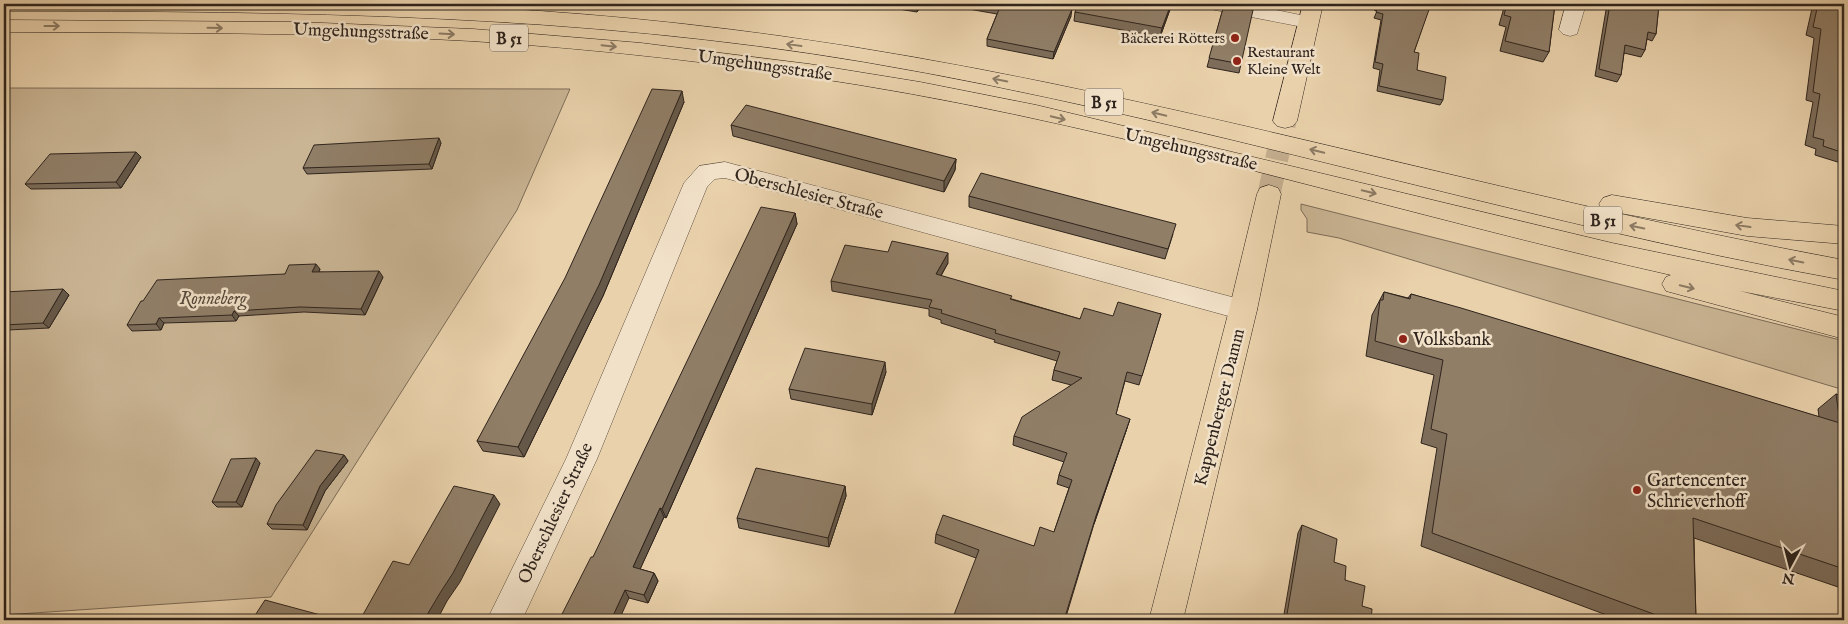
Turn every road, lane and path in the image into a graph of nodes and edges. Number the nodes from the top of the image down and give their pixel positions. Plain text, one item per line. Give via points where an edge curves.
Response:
1 (1215, 4) edge
2 (1576, 4) edge
3 (4, 5) edge
4 (1310, 13) edge
5 (4, 26) edge
6 (1570, 30) dead end
7 (1285, 121) tunnel mouth
8 (1364, 162) junction
9 (1269, 194) tunnel mouth
10 (1510, 227) junction
11 (1844, 235) edge
12 (1844, 270) edge
13 (1844, 301) edge
14 (1243, 310) junction
15 (1844, 328) edge
16 (504, 620) edge
17 (1166, 620) edge

1 - 4 street
2 - 6 street
8 -> 3 main road, Umgehungsstraße / B 51 via 958,72 834,50 691,32 519,16 385,10
4 - 7 main road
5 -> 10 main road, Umgehungsstraße / B 51 via 430,33 543,40 718,58 839,75 1010,107 1175,144
11 -> 8 main road via 1747,226
12 -> 8 main road, B 51 via 1571,212
9 - 14 main road, Kappenberger Damm
10 - 13 main road, B 51
10 -> 15 main road via 1574,259
14 - 16 street, Oberschlesier Straße via 725,170 708,172 696,183 616,378
14 - 17 main road, Kappenberger Damm

